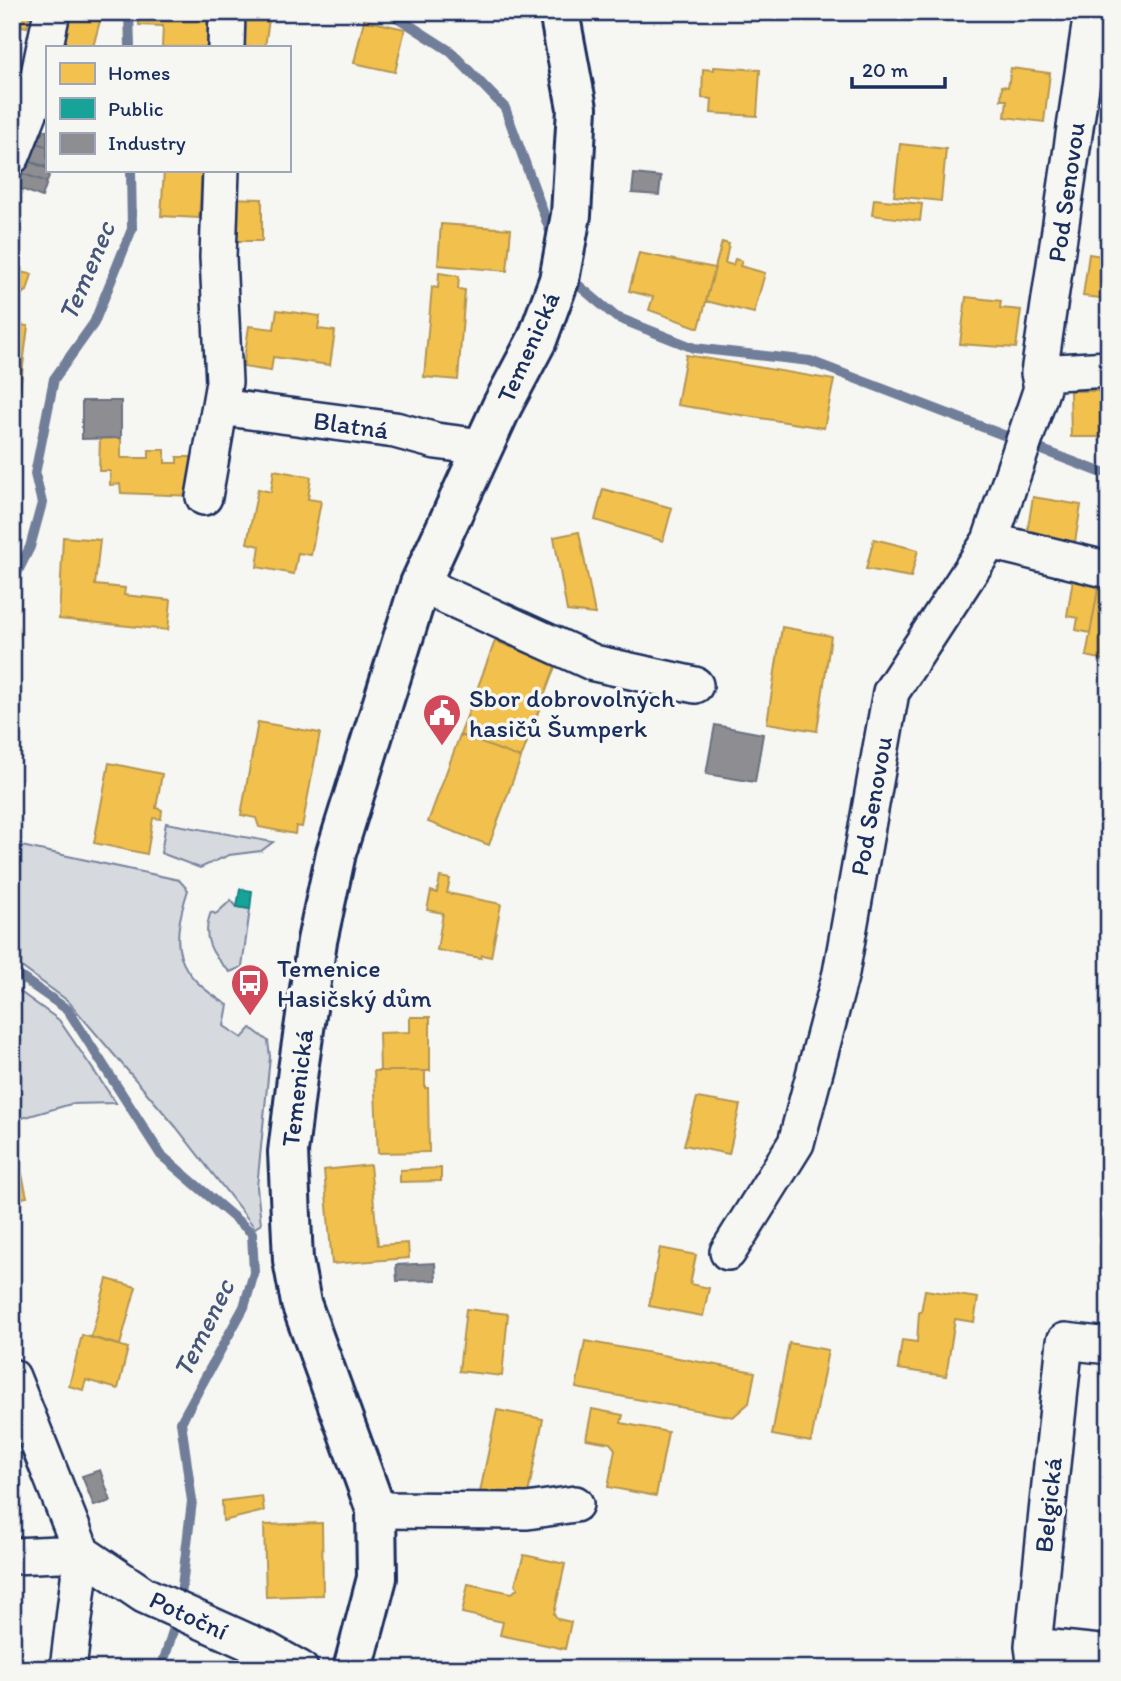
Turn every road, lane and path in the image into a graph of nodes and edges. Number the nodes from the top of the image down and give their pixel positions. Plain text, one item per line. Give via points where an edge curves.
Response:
1 (52, 12) edge
2 (227, 12) edge
3 (559, 12) edge
4 (1092, 12) edge
5 (226, 46) edge
6 (12, 156) edge
7 (221, 172) edge
8 (1109, 369) edge
9 (1039, 373) junction
10 (219, 407) junction
11 (482, 447) junction
12 (204, 497) dead end
13 (990, 541) junction
14 (1109, 570) edge
15 (420, 584) junction
16 (695, 685) dead end
17 (728, 1252) dead end
18 (1109, 1346) edge
19 (12, 1377) edge
20 (575, 1504) dead end
21 (376, 1510) junction
22 (82, 1553) junction
23 (12, 1556) edge
24 (1109, 1654) edge
25 (1035, 1658) edge
26 (68, 1669) edge
27 (300, 1669) edge
28 (353, 1669) edge

1 - 6 street via 33,103
2 - 5 street
3 - 11 street, Temenická via 577,107 571,215 559,280 537,340
4 - 9 street, Pod Senovou
7 - 10 street via 218,257 224,382
8 - 9 street
9 - 13 street, Pod Senovou via 1042,388
10 - 11 street, Blatná via 395,430
10 - 12 street
11 - 15 street, Temenická
13 - 14 street
13 - 17 street, Pod Senovou via 891,692 841,974 796,1143
15 - 16 street via 594,663
15 - 21 street, Temenická via 336,853 306,1014 288,1152 293,1261 301,1303
18 - 25 street, Belgická via 1065,1341
19 - 22 street
20 - 21 street via 527,1511
21 - 28 street, Temenická via 376,1578
22 - 23 street
22 - 26 street
22 - 27 street, Potoční via 144,1595
24 - 25 street

